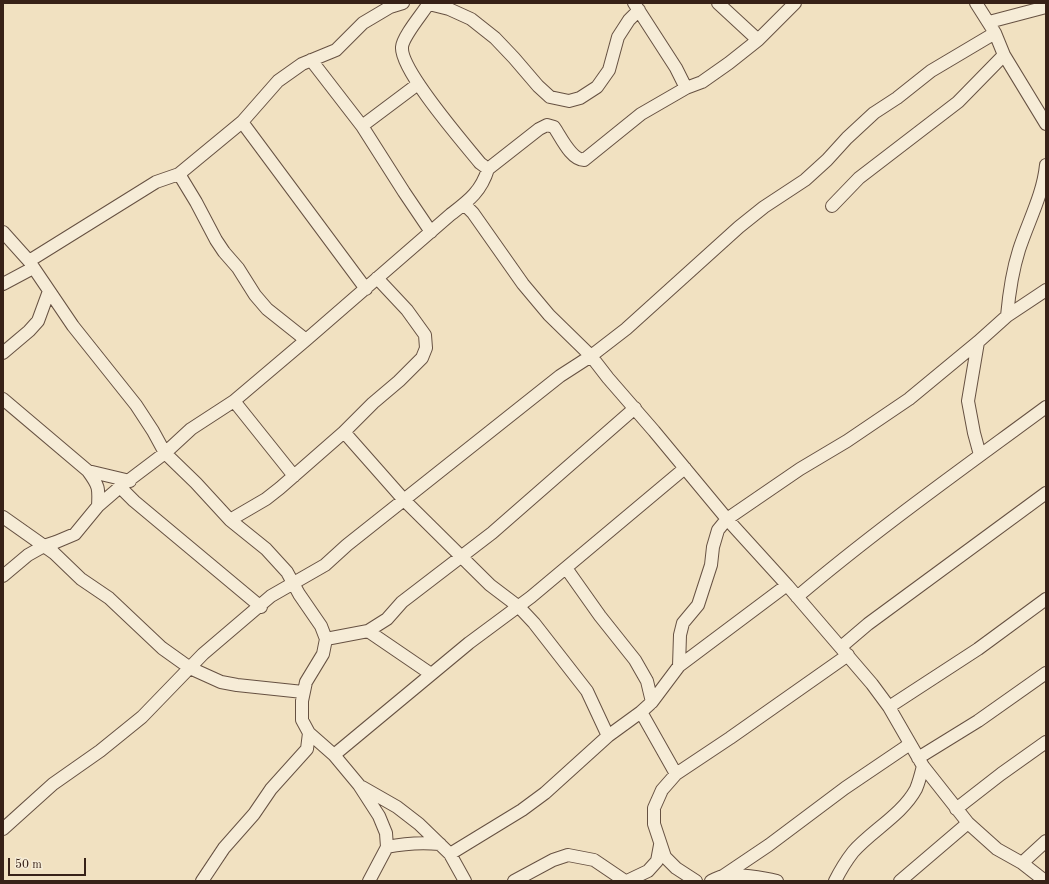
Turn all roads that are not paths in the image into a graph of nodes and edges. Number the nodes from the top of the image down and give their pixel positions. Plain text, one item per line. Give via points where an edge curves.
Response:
1 (403, 3) edge
2 (718, 3) edge
3 (795, 3) edge
4 (976, 3) edge
5 (429, 4) edge
6 (636, 7) edge
7 (1046, 7) edge
8 (992, 28) junction
9 (758, 40) junction
10 (1004, 55) junction
11 (311, 60) junction
12 (418, 84) junction
13 (686, 88) junction
14 (242, 122) junction
15 (1046, 124) edge
16 (362, 126) junction
17 (1046, 166) edge
18 (488, 169) junction
19 (178, 174) junction
20 (464, 204) junction
21 (832, 206) dead end
22 (3, 232) edge
23 (431, 232) junction
24 (31, 264) junction
25 (377, 278) junction
26 (3, 284) edge
27 (366, 289) junction
28 (1046, 290) edge
29 (49, 291) junction
30 (1007, 316) junction
31 (306, 340) junction
32 (978, 342) junction
33 (3, 353) edge
34 (591, 356) junction
35 (3, 400) edge
36 (234, 401) junction
37 (1046, 407) edge
38 (635, 408) junction
39 (344, 432) junction
40 (165, 453) junction
41 (980, 455) junction
42 (685, 468) junction
43 (88, 471) junction
44 (294, 476) junction
45 (125, 484) junction
46 (1046, 493) edge
47 (404, 500) junction
48 (98, 506) junction
49 (3, 517) edge
50 (727, 519) junction
51 (230, 520) junction
52 (44, 546) junction
53 (462, 556) junction
54 (566, 568) junction
55 (3, 576) edge
56 (294, 584) junction
57 (787, 585) junction
58 (797, 597) junction
59 (1046, 599) edge
60 (261, 607) junction
61 (519, 607) junction
62 (368, 631) junction
63 (326, 639) junction
64 (844, 651) junction
65 (679, 666) junction
66 (190, 668) junction
67 (1046, 673) edge
68 (431, 674) junction
69 (303, 692) junction
70 (652, 702) junction
71 (889, 707) junction
72 (641, 712) junction
73 (309, 732) junction
74 (608, 736) junction
75 (1046, 742) edge
76 (910, 744) junction
77 (323, 745) junction
78 (307, 749) junction
79 (334, 755) junction
80 (921, 762) junction
81 (676, 774) junction
82 (359, 785) junction
83 (956, 809) junction
84 (968, 823) junction
85 (3, 829) edge
86 (1046, 841) edge
87 (440, 844) junction
88 (660, 844) junction
89 (387, 847) junction
90 (450, 854) junction
91 (1022, 863) junction
92 (723, 876) junction
93 (202, 881) edge
94 (368, 881) edge
95 (465, 881) edge
96 (514, 881) edge
97 (626, 881) edge
98 (696, 881) edge
99 (711, 881) edge
100 (777, 881) edge
101 (835, 881) edge
102 (900, 881) edge
103 (1045, 881) edge

1 - 11 street via 390,7 363,23 336,50
2 - 9 street
3 - 9 street
4 - 8 street
5 - 6 street via 449,9 471,19 500,43 550,97 569,101 580,98 597,87 609,70 618,37
5 - 12 street via 404,38 402,46 402,55
6 - 13 street
7 - 8 street
8 - 10 street
8 - 34 street via 874,113 805,180 739,227 626,329
9 - 13 street via 708,79
10 - 15 street
10 - 21 street via 958,102 859,178
11 - 14 street via 278,81
11 - 16 street
12 - 16 street
12 - 18 street
13 - 18 street via 641,114 584,160 573,156 554,127 547,125 539,128
14 - 19 street
14 - 27 street
16 - 23 street
17 - 30 street via 1030,223 1019,250 1010,287
18 - 20 street via 480,189
19 - 24 street via 156,182
19 - 31 street via 216,240 255,295
20 - 23 street
20 - 34 street via 548,315
22 - 24 street
23 - 25 street
24 - 26 street
24 - 29 street
25 - 27 street
25 - 39 street via 407,310 425,335 426,348 422,358
27 - 31 street
28 - 30 street
29 - 33 street via 38,321
29 - 40 street via 73,326 136,405
30 - 32 street
31 - 36 street
32 - 41 street via 968,402
32 - 50 street via 909,399
34 - 38 street
34 - 47 street via 560,376
35 - 43 street
36 - 40 street via 191,429
36 - 44 street
37 - 41 street
38 - 42 street
38 - 53 street via 568,468
39 - 44 street
39 - 47 street
40 - 45 street
40 - 51 street
41 - 58 street
42 - 50 street
42 - 54 street
43 - 45 street
43 - 48 street via 97,482
44 - 51 street via 266,499
45 - 48 street
45 - 60 street via 134,501
46 - 64 street via 868,624
47 - 53 street
47 - 56 street via 324,565
48 - 52 street via 75,534
49 - 52 street
50 - 57 street
50 - 65 street via 718,530 711,565 698,605 683,623
51 - 56 street via 266,549 287,572
52 - 55 street via 28,555
52 - 66 street via 82,579 109,598 162,648
53 - 61 street via 490,585
53 - 62 street
54 - 61 street
54 - 70 street via 635,660 647,681
56 - 60 street via 271,596
56 - 63 street via 321,626
57 - 58 street
57 - 65 street
58 - 64 street
59 - 71 street via 978,649
60 - 66 street via 222,637
61 - 68 street
61 - 74 street via 587,691
62 - 63 street
62 - 68 street
63 - 69 street via 323,654 306,682
64 - 71 street
64 - 81 street via 737,734
65 - 70 street
66 - 69 street via 221,682
66 - 85 street via 142,717 53,784
67 - 80 street
68 - 79 street
69 - 73 street via 302,720
70 - 72 street
71 - 76 street
72 - 74 street
72 - 81 street
73 - 77 street
73 - 78 street
74 - 90 street via 545,793
75 - 83 street
76 - 80 street
76 - 92 street
77 - 78 street
77 - 79 street
78 - 93 street via 224,848
79 - 82 street
80 - 83 street
80 - 101 street via 916,789 910,799 854,851
81 - 88 street via 662,790 654,808 654,824
82 - 87 street via 397,807
82 - 89 street via 379,816 386,833
83 - 84 street
84 - 91 street via 997,849
84 - 102 street
86 - 91 street
87 - 89 street via 411,842
87 - 90 street
88 - 97 street via 657,861 648,870
88 - 98 street via 665,858
89 - 94 street
90 - 95 street
91 - 103 street
92 - 99 street
92 - 100 street
96 - 97 street via 553,860 568,856 594,860

